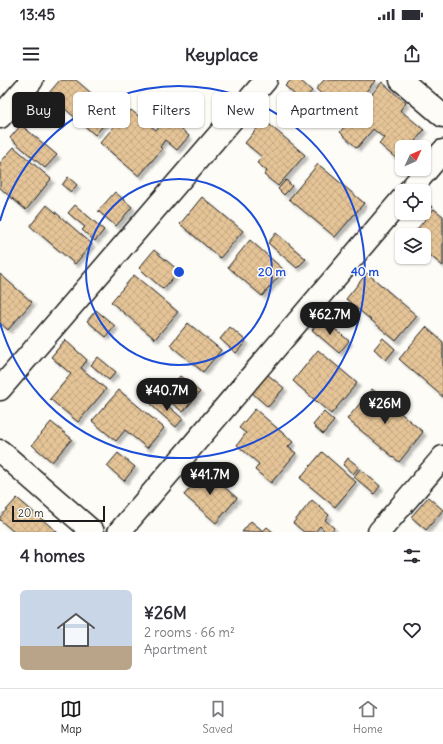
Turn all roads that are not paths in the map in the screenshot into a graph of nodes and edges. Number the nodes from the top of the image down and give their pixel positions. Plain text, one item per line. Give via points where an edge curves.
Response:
1 (32, 80) edge
2 (266, 80) edge
3 (401, 80) edge
4 (443, 116) edge
5 (0, 117) edge
6 (443, 151) edge
7 (415, 184) edge
8 (395, 207) edge
9 (0, 389) edge
10 (0, 451) edge
11 (443, 457) edge
12 (93, 532) edge
13 (119, 532) edge
14 (379, 532) edge

1 - 5 street
2 - 9 street
3 - 4 street
6 - 7 street
8 - 13 street
10 - 12 street
11 - 14 street

